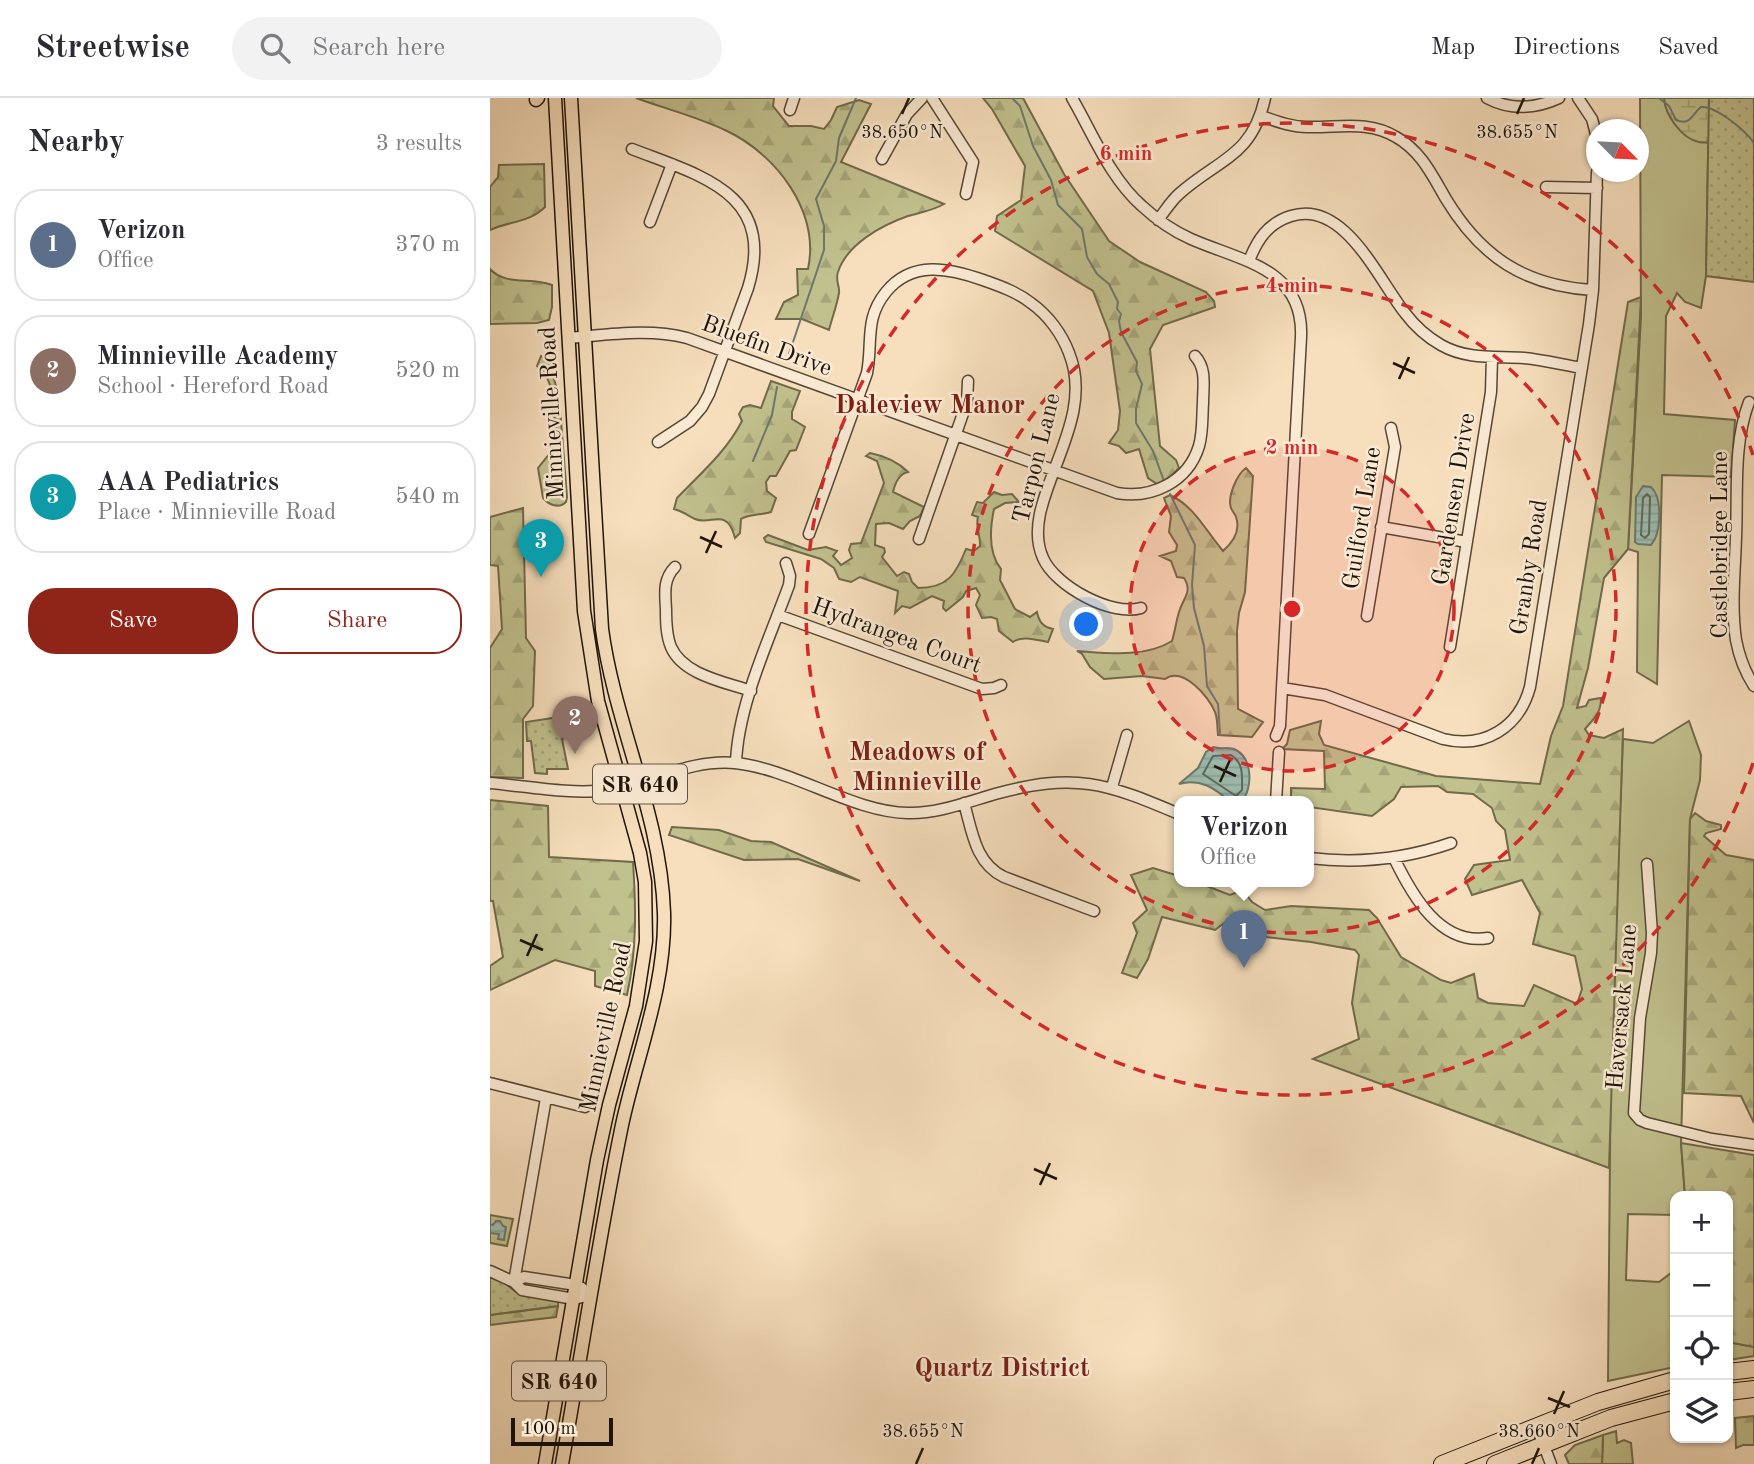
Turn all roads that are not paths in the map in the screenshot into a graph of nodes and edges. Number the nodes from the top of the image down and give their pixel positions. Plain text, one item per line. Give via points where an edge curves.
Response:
1 (555, 98) edge
2 (571, 98) edge
3 (794, 98) edge
4 (922, 98) edge
5 (932, 98) edge
6 (1072, 98) edge
7 (1265, 98) edge
8 (1487, 98) edge
9 (1559, 98) edge
10 (1578, 98) edge
11 (790, 110) dead end
12 (1261, 116) junction
13 (1592, 119) edge
14 (632, 149) dead end
15 (882, 159) dead end
16 (672, 164) junction
17 (1597, 182) edge
18 (1546, 187) dead end
19 (1597, 188) junction
20 (966, 194) dead end
21 (1158, 220) junction
22 (650, 222) dead end
23 (1249, 261) junction
24 (1593, 290) junction
25 (585, 336) junction
26 (568, 338) junction
27 (724, 352) junction
28 (1195, 356) dead end
29 (1492, 357) junction
30 (1582, 368) junction
31 (968, 382) dead end
32 (857, 400) junction
33 (1749, 402) dead end
34 (1391, 428) dead end
35 (956, 435) junction
36 (658, 442) dead end
37 (1055, 471) junction
38 (1381, 527) junction
39 (809, 534) dead end
40 (919, 539) dead end
41 (1467, 541) junction
42 (786, 563) dead end
43 (675, 567) dead end
44 (1141, 608) dead end
45 (778, 615) junction
46 (1367, 616) dead end
47 (1450, 647) dead end
48 (1001, 685) dead end
49 (1754, 685) edge
50 (1282, 688) junction
51 (751, 691) junction
52 (1127, 735) dead end
53 (1276, 736) dead end
54 (1279, 752) dead end
55 (736, 763) junction
56 (639, 782) junction
57 (490, 783) edge
58 (623, 786) junction
59 (1112, 787) junction
60 (1276, 796) edge
61 (964, 803) junction
62 (1174, 812) edge
63 (1451, 843) dead end
64 (1314, 858) edge
65 (1394, 858) junction
66 (1647, 864) dead end
67 (1094, 911) dead end
68 (1488, 938) dead end
69 (490, 1083) edge
70 (546, 1098) junction
71 (584, 1107) dead end
72 (1754, 1145) edge
73 (490, 1271) edge
74 (514, 1282) junction
75 (576, 1285) junction
76 (592, 1295) junction
77 (574, 1299) junction
78 (1754, 1369) edge
79 (1733, 1371) edge
80 (1670, 1381) edge
81 (1754, 1389) edge
82 (1733, 1391) edge
83 (1670, 1402) edge
84 (1536, 1425) junction
85 (1544, 1444) junction
86 (545, 1464) edge
87 (562, 1464) edge
88 (1442, 1464) edge
89 (1495, 1464) edge
90 (1551, 1464) edge

1 - 26 main road, Minnieville Road / SR 640
2 - 25 main road, Minnieville Road / SR 640
3 - 11 street
4 - 15 street via 907,114
5 - 20 street via 972,160
6 - 21 street via 1117,178
7 - 12 street
8 - 9 street via 1524,107
10 - 13 street
12 - 21 street via 1243,146 1180,193
12 - 24 street via 1300,127 1361,125 1387,132 1422,159 1469,233 1497,259 1547,283
14 - 16 street
16 - 22 street
16 - 27 street via 723,188 750,226 753,270
17 - 19 street, Granby Road
18 - 19 street
19 - 24 street, Granby Road
21 - 23 street via 1189,239
23 - 29 street via 1262,235 1279,221 1301,214 1328,219 1349,235 1405,313 1426,334 1455,351
23 - 50 street via 1286,286 1301,322
24 - 30 street, Granby Road
25 - 26 street, Bluefin Drive
25 - 27 street, Bluefin Drive via 661,333
25 - 56 main road, Minnieville Road / SR 640 via 602,629 610,678
26 - 58 main road, Minnieville Road / SR 640 via 587,643
27 - 32 street, Bluefin Drive
27 - 36 street via 697,414
28 - 37 street, Bluefin Drive via 1204,372 1201,438 1193,460 1179,477 1155,492 1133,495
29 - 30 street
29 - 41 street, Gardensen Drive via 1491,392
30 - 50 street, Granby Road via 1530,687 1510,724 1485,739 1453,741 1325,695
31 - 35 street via 968,402
32 - 35 street, Bluefin Drive
32 - 37 street, Tarpon Lane via 869,361 872,318 887,291 902,278 942,268 998,285 1031,302 1069,351 1076,402
32 - 39 street, Tarpon Lane
33 - 49 street, Castlebridge Lane via 1738,469 1734,593 1737,640
34 - 38 street, Guilford Lane via 1395,447
35 - 37 street, Bluefin Drive
35 - 40 street
37 - 44 street, Tarpon Lane via 1039,520 1038,542 1044,561 1073,591 1122,610
38 - 41 street
38 - 46 street, Guilford Lane
41 - 47 street, Gardensen Drive
42 - 45 street via 790,581
43 - 51 street via 665,587 672,649 690,668
45 - 48 street, Hydrangea Court via 982,689
45 - 51 street
50 - 53 street
51 - 55 street
52 - 59 street
54 - 60 street
55 - 56 street via 700,765
55 - 61 street via 886,811 919,813
56 - 58 street
56 - 76 main road, Minnieville Road / SR 640 via 661,877 662,950 615,1158
57 - 58 street via 592,791
58 - 75 main road, Minnieville Road / SR 640 via 645,882 646,941 636,1006 597,1160
59 - 61 street via 1052,782
59 - 62 street
61 - 67 street via 979,855 991,870
63 - 65 street
64 - 65 street
65 - 68 street via 1413,894 1440,924 1462,938
66 - 72 street, Haversack Lane via 1652,943 1640,1018 1634,1112 1647,1123
69 - 70 street
70 - 71 street
70 - 74 street
73 - 74 street
74 - 75 street via 524,1277
74 - 77 street via 522,1290
75 - 76 street
75 - 77 main road, Minnieville Road / SR 640
76 - 77 street
76 - 87 main road, Minnieville Road / SR 640
77 - 86 main road, Minnieville Road / SR 640
78 - 79 highway
80 - 84 highway
81 - 82 highway
83 - 85 highway via 1611,1418
84 - 85 street
84 - 88 highway
85 - 89 highway
85 - 90 street

